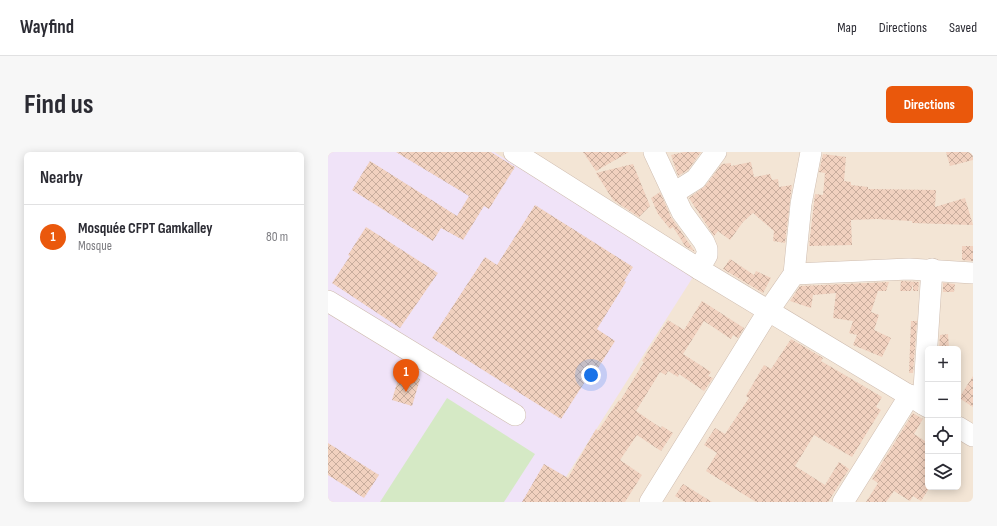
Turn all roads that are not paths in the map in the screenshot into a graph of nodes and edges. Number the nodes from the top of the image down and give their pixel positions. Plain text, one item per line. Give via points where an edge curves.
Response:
1 (514, 152) edge
2 (654, 152) edge
3 (716, 152) edge
4 (811, 152) edge
5 (674, 192) junction
6 (699, 269) junction
7 (932, 270) junction
8 (973, 273) edge
9 (794, 274) junction
10 (328, 301) edge
11 (769, 310) junction
12 (920, 402) edge
13 (515, 415) dead end
14 (961, 429) edge
15 (973, 436) edge
16 (650, 502) edge
17 (843, 502) edge

1 - 6 street
2 - 5 street
3 - 5 street via 696,179
4 - 9 street
5 - 6 street via 685,218 707,249 707,255
6 - 11 street
7 - 8 street
7 - 9 street via 878,269
7 - 12 street
9 - 11 street
10 - 13 street
11 - 12 street
11 - 16 street
12 - 17 street
14 - 15 street

